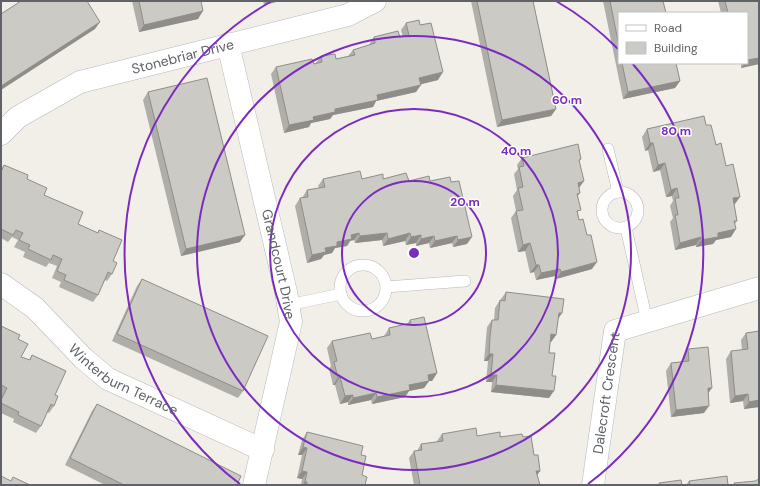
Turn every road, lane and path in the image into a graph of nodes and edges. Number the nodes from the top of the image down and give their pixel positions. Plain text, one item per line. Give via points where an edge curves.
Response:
1 (375, 1) edge
2 (228, 44) junction
3 (1, 134) edge
4 (608, 149) dead end
5 (618, 192) junction
6 (626, 228) junction
7 (465, 281) dead end
8 (1, 284) edge
9 (386, 287) junction
10 (759, 288) edge
11 (340, 294) junction
12 (288, 305) junction
13 (647, 321) junction
14 (263, 450) junction
15 (254, 485) edge
16 (593, 485) edge

1 - 2 street, Stonebriar Drive via 348,14
2 - 3 street, Stonebriar Drive via 80,82 18,117
2 - 12 street, Grandcourt Drive
4 - 5 lane
5 - 6 lane via 629,194 639,209 635,221
5 - 6 lane via 603,202 602,214 608,225
6 - 13 lane
7 - 9 lane
8 - 14 street, Winterburn Terrace via 35,308 83,358 108,379
9 - 11 lane via 382,301 362,311 348,306
9 - 11 lane via 384,280 374,268 360,266 352,268 342,279
10 - 13 street, Dalecroft Crescent
11 - 12 lane
12 - 14 street, Grandcourt Drive via 291,322
13 - 16 street, Dalecroft Crescent via 615,331
14 - 15 street, Grandcourt Drive

